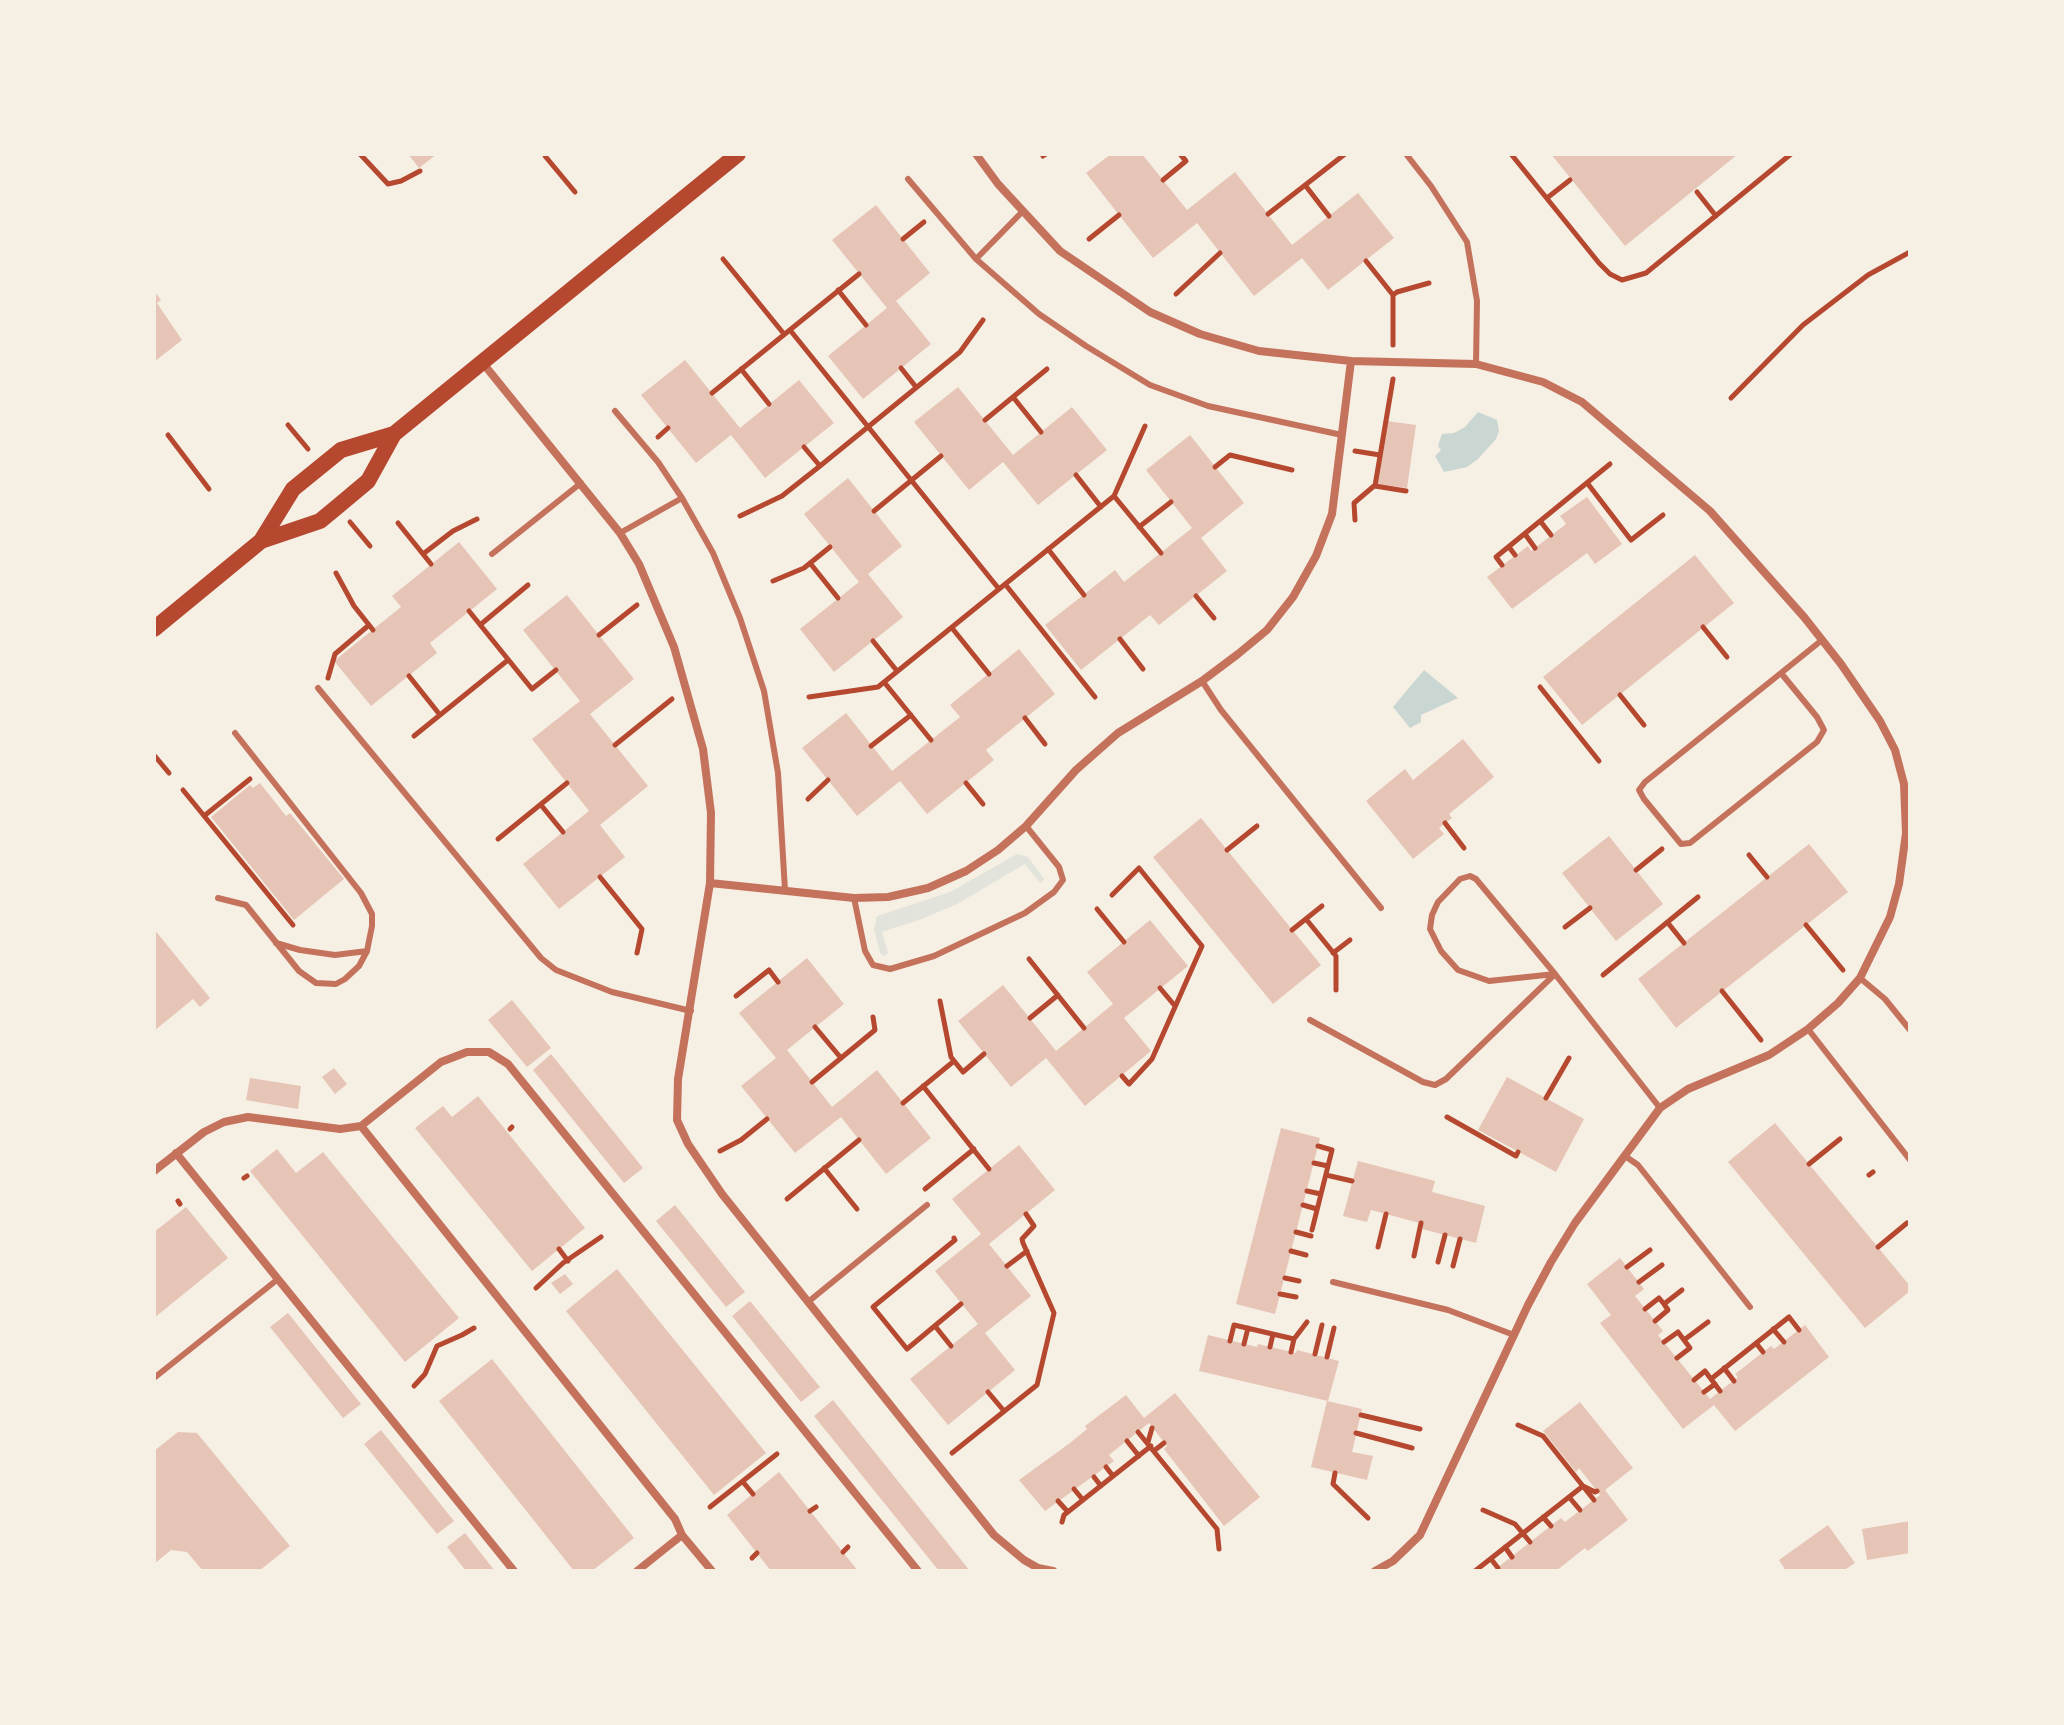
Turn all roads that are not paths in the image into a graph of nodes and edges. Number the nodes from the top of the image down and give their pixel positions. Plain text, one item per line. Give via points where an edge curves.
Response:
1 (738, 154) edge
2 (977, 154) edge
3 (1406, 154) edge
4 (908, 179) dead end
5 (1022, 212) junction
6 (976, 259) junction
7 (1351, 361) junction
8 (481, 362) junction
9 (1476, 364) junction
10 (615, 411) dead end
11 (394, 434) junction
12 (1342, 435) junction
13 (581, 483) junction
14 (682, 498) junction
15 (620, 533) junction
16 (261, 541) junction
17 (492, 554) dead end
18 (154, 629) edge
19 (1822, 640) junction
20 (1781, 673) junction
21 (1202, 681) junction
22 (318, 688) dead end
23 (235, 733) dead end
24 (1026, 826) junction
25 (710, 883) junction
26 (785, 890) junction
27 (218, 898) dead end
28 (854, 898) junction
29 (1381, 908) dead end
30 (276, 943) junction
31 (367, 951) junction
32 (1555, 974) junction
33 (1860, 978) junction
34 (691, 1011) junction
35 (1310, 1020) dead end
36 (1808, 1029) junction
37 (1910, 1030) edge
38 (1660, 1108) junction
39 (361, 1126) junction
40 (1910, 1143) edge
41 (1902, 1149) junction
42 (176, 1153) junction
43 (1625, 1156) junction
44 (1910, 1160) edge
45 (154, 1171) edge
46 (927, 1205) dead end
47 (278, 1279) junction
48 (1333, 1282) dead end
49 (808, 1302) junction
50 (1750, 1307) dead end
51 (1514, 1335) junction
52 (154, 1378) edge
53 (682, 1535) junction
54 (514, 1571) edge
55 (637, 1571) edge
56 (712, 1571) edge
57 (918, 1571) edge
58 (1053, 1571) edge
59 (1375, 1571) edge

1 - 8 main road
2 - 5 street
3 - 9 lane via 1467,242 1477,301
4 - 6 lane
5 - 6 lane
5 - 7 street via 1060,251 1150,312 1259,351
6 - 12 lane via 1039,314 1150,385 1208,406
7 - 9 street
7 - 12 street
8 - 11 main road
8 - 13 street
9 - 19 street via 1543,382 1582,402 1710,511
10 - 14 lane
11 - 16 main road via 331,458 293,489
11 - 16 main road via 368,481 320,521
12 - 21 street via 1332,514 1293,597 1267,630
13 - 15 street
13 - 17 lane
14 - 15 lane
14 - 26 lane via 713,553 764,691 778,773
15 - 25 street via 655,599 692,708 708,779
16 - 18 main road
19 - 20 lane
19 - 33 street via 1880,721 1904,784 1906,833 1899,884 1890,917
20 - 20 lane via 1639,790 1681,844 1690,843 1817,742 1824,730
21 - 24 street via 1118,733
21 - 29 lane
22 - 34 lane via 541,958 556,970 612,992
23 - 31 lane via 368,904 372,926
24 - 28 street via 966,871 928,888
24 - 28 lane via 1059,867 1063,880 1025,913 934,956 890,969 873,965
25 - 26 street
25 - 34 street
26 - 28 street
27 - 30 lane via 246,905
30 - 31 lane via 335,955
30 - 31 lane via 307,978 327,984 353,973
32 - 32 lane via 1476,879 1460,879 1438,902 1430,929 1458,970 1489,981
32 - 35 lane via 1435,1085
32 - 38 lane
33 - 36 street
33 - 37 lane
34 - 49 street via 675,1101 677,1120 722,1194
36 - 38 street via 1769,1055 1688,1089
36 - 41 lane
38 - 43 street
39 - 42 street via 340,1129 248,1117 204,1132
39 - 53 street via 675,1519
39 - 57 street via 441,1062 467,1052 489,1052 508,1064
40 - 41 lane
41 - 44 lane
42 - 45 street
42 - 47 street
43 - 50 lane via 1638,1165
43 - 51 street via 1559,1249
46 - 49 lane
47 - 52 lane
47 - 54 street
48 - 51 lane via 1448,1310
49 - 58 street via 994,1535 1024,1560
51 - 59 street via 1420,1535
53 - 55 street
53 - 56 street

